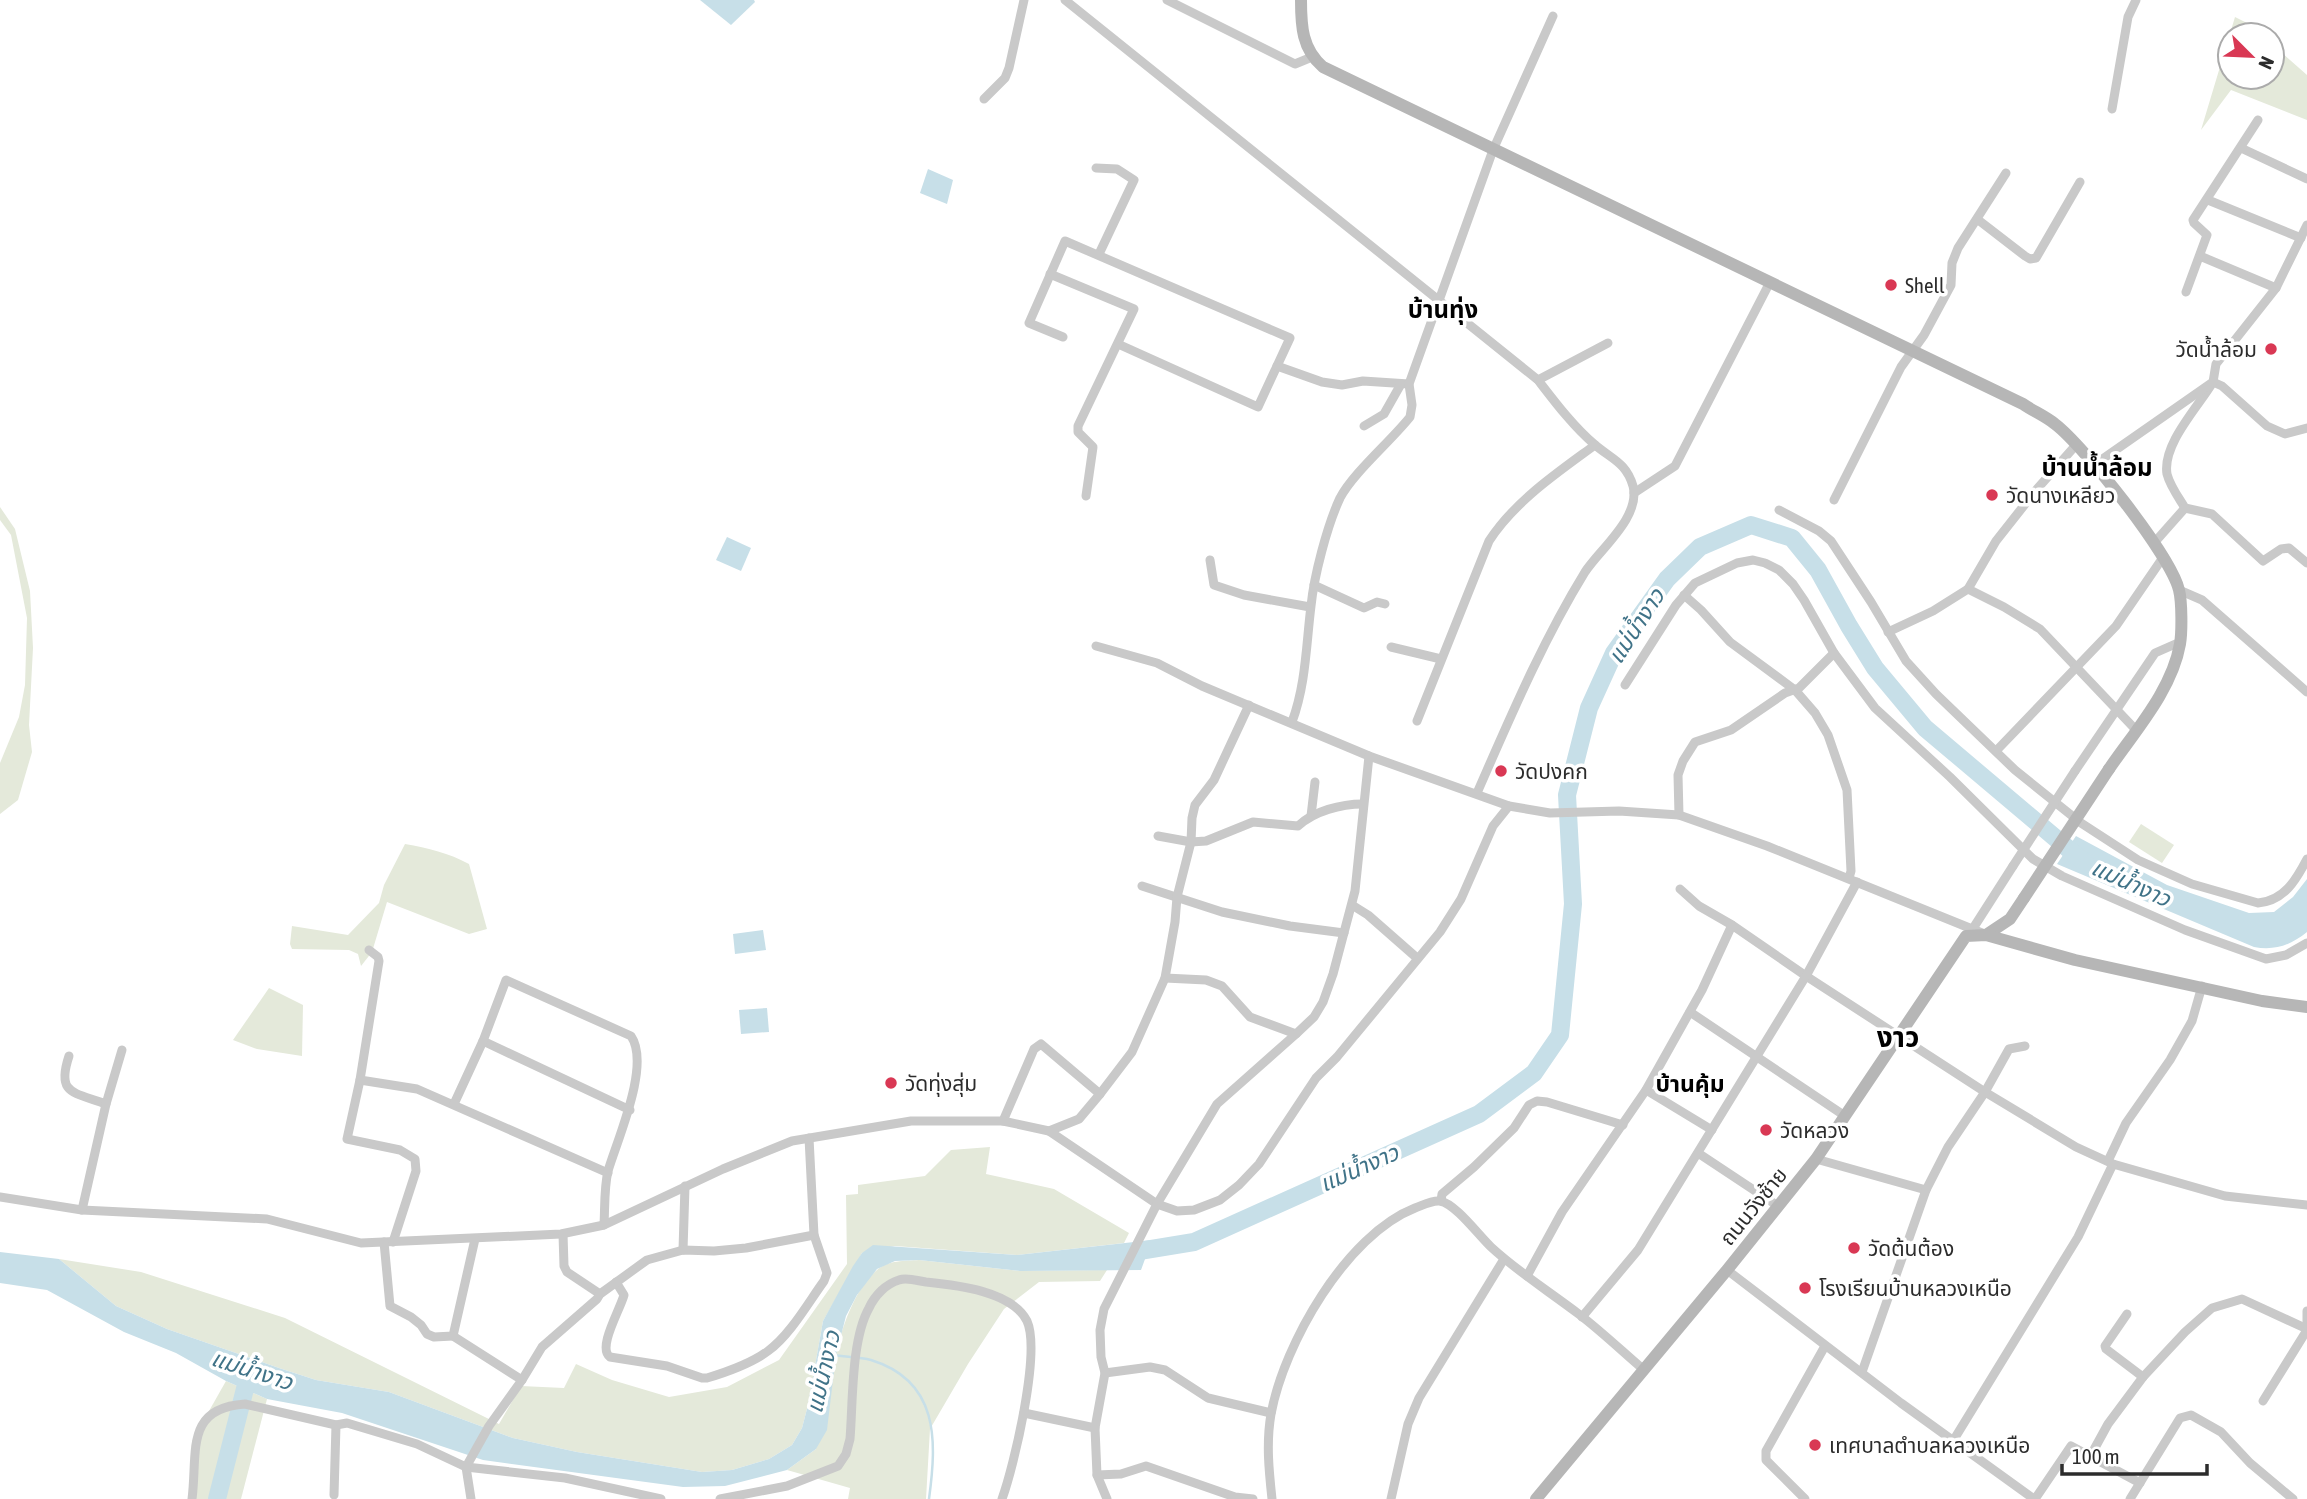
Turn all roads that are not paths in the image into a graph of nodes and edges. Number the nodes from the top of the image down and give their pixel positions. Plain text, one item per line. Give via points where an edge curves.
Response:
1 (1024, 0) edge
2 (1065, 0) edge
3 (1167, 0) edge
4 (1301, 0) edge
5 (2136, 0) edge
6 (1553, 16) dead end
7 (1312, 58) junction
8 (984, 99) dead end
9 (2112, 109) dead end
10 (2258, 120) dead end
11 (2241, 148) junction
12 (1493, 150) junction
13 (1096, 169) dead end
14 (2006, 173) dead end
15 (2307, 179) edge
16 (2080, 182) dead end
17 (2207, 200) junction
18 (1977, 219) junction
19 (2307, 225) edge
20 (2301, 238) junction
21 (1099, 254) junction
22 (2200, 256) junction
23 (1050, 274) junction
24 (1769, 284) junction
25 (2276, 288) junction
26 (2186, 292) dead end
27 (1440, 303) junction
28 (1063, 337) dead end
29 (1608, 343) dead end
30 (1118, 344) junction
31 (1912, 352) junction
32 (1277, 366) junction
33 (1538, 380) junction
34 (2213, 382) junction
35 (1405, 384) junction
36 (1364, 426) dead end
37 (2307, 428) edge
38 (1595, 445) junction
39 (2076, 445) junction
40 (2094, 465) junction
41 (1634, 493) junction
42 (1086, 496) dead end
43 (1834, 500) dead end
44 (2185, 508) junction
45 (1779, 510) dead end
46 (2154, 543) junction
47 (2164, 556) junction
48 (1210, 560) dead end
49 (2307, 563) edge
50 (1314, 585) junction
51 (1968, 589) junction
52 (2179, 590) junction
53 (1684, 595) junction
54 (1385, 604) dead end
55 (1310, 607) junction
56 (1888, 632) junction
57 (2180, 642) junction
58 (1096, 646) dead end
59 (1391, 647) dead end
60 (1834, 653) junction
61 (1441, 659) junction
62 (2077, 668) junction
63 (1625, 685) dead end
64 (1795, 690) junction
65 (2307, 692) edge
66 (1249, 705) junction
67 (2116, 711) junction
68 (1417, 721) dead end
69 (1292, 722) junction
70 (2136, 730) junction
71 (1996, 751) junction
72 (1369, 756) junction
73 (1315, 782) dead end
74 (1476, 793) junction
75 (1363, 804) junction
76 (1509, 806) junction
77 (1679, 815) junction
78 (1311, 816) junction
79 (1158, 836) dead end
80 (1191, 842) junction
81 (2307, 859) edge
82 (1853, 880) junction
83 (1142, 886) dead end
84 (1680, 889) dead end
85 (1177, 897) junction
86 (1352, 905) junction
87 (1732, 925) junction
88 (1972, 929) junction
89 (1344, 933) junction
90 (1986, 935) junction
91 (2307, 943) edge
92 (369, 950) dead end
93 (1416, 958) junction
94 (1806, 976) junction
95 (1165, 978) junction
96 (2202, 986) junction
97 (2307, 1007) edge
98 (1690, 1012) junction
99 (1296, 1034) junction
100 (1899, 1036) junction
101 (483, 1041) junction
102 (2025, 1046) dead end
103 (122, 1050) dead end
104 (69, 1056) dead end
105 (1757, 1056) junction
106 (360, 1080) junction
107 (1646, 1090) junction
108 (1985, 1092) junction
109 (1100, 1094) junction
110 (106, 1104) junction
111 (454, 1104) junction
112 (630, 1110) junction
113 (1845, 1116) junction
114 (1003, 1121) junction
115 (1623, 1125) junction
116 (1712, 1130) junction
117 (1049, 1131) junction
118 (809, 1138) junction
119 (1698, 1153) junction
120 (1816, 1160) junction
121 (2110, 1163) junction
122 (608, 1173) junction
123 (685, 1186) junction
124 (1926, 1190) junction
125 (0, 1197) edge
126 (1441, 1201) junction
127 (1157, 1205) junction
128 (2307, 1205) edge
129 (1778, 1206) junction
130 (82, 1210) junction
131 (604, 1225) junction
132 (564, 1234) junction
133 (814, 1235) junction
134 (475, 1239) junction
135 (389, 1242) junction
136 (683, 1250) junction
137 (1504, 1259) junction
138 (1727, 1270) junction
139 (1527, 1276) junction
140 (616, 1282) junction
141 (600, 1294) junction
142 (2307, 1311) edge
143 (2127, 1314) dead end
144 (1583, 1317) junction
145 (2307, 1328) edge
146 (453, 1336) junction
147 (1825, 1346) junction
148 (1644, 1370) junction
149 (1862, 1372) junction
150 (1105, 1373) junction
151 (2143, 1377) junction
152 (522, 1380) junction
153 (2263, 1401) dead end
154 (1024, 1413) junction
155 (1271, 1413) junction
156 (336, 1425) junction
157 (1095, 1428) junction
158 (1954, 1441) junction
159 (2091, 1455) junction
160 (468, 1463) junction
161 (1097, 1475) junction
162 (2140, 1483) junction
163 (334, 1495) dead end
164 (192, 1499) edge
165 (471, 1499) edge
166 (661, 1499) edge
167 (720, 1499) edge
168 (1002, 1499) edge
169 (1107, 1499) edge
170 (1254, 1499) edge
171 (1272, 1499) edge
172 (1391, 1499) edge
173 (1536, 1499) edge
174 (1805, 1499) edge
175 (2035, 1499) edge
176 (2130, 1499) edge
177 (2293, 1499) edge

1 - 8 street via 1005,78
2 - 27 street
3 - 7 street via 1295,64
4 - 7 main road via 1301,25
5 - 9 street via 2128,16
6 - 12 street
7 - 12 main road
10 - 11 street
11 - 15 street
11 - 17 street
12 - 24 main road
12 - 27 street
13 - 21 street via 1117,169 1134,180
14 - 18 street
16 - 18 street via 2036,258 2025,256
17 - 20 street
17 - 22 street via 2193,221 2207,235
18 - 31 street via 1952,263 1951,285
19 - 20 street
20 - 25 street
21 - 23 street via 1065,240
21 - 32 street via 1290,338
22 - 25 street
22 - 26 street
23 - 28 street via 1029,323
23 - 30 street via 1134,309
24 - 31 main road
24 - 41 street via 1675,466
25 - 34 street via 2216,363
27 - 33 street
27 - 35 street
29 - 33 street
30 - 32 street via 1258,407
30 - 42 street via 1078,426 1093,447
31 - 39 main road via 2023,404 2056,424
31 - 43 street
32 - 35 street via 1342,385 1363,381
33 - 38 street
34 - 37 street via 2267,426 2285,434
34 - 40 street
34 - 44 street via 2169,452 2168,475
35 - 36 street via 1384,414
35 - 50 street via 1412,405 1410,417 1342,496
38 - 41 street via 1618,460
38 - 61 street via 1547,481 1493,534
39 - 40 main road
39 - 51 street via 1996,541
40 - 46 main road
41 - 74 street via 1630,512 1586,570 1530,676
44 - 46 street
44 - 49 street via 2212,514 2263,561 2288,548
45 - 56 street via 1831,541
46 - 47 main road
47 - 52 main road
47 - 62 street via 2122,618
48 - 55 street via 1214,585
50 - 54 street via 1364,608
50 - 55 street
51 - 56 street
51 - 62 street via 2040,629
52 - 57 main road
52 - 65 street via 2202,600
53 - 60 street via 1695,583 1737,563 1765,563 1793,584
53 - 63 street
53 - 64 street via 1730,642
55 - 69 street via 1301,699
56 - 71 street via 1906,661
57 - 67 street via 2155,653
57 - 70 main road via 2163,690
58 - 66 street via 1157,663
59 - 61 street
60 - 64 street
60 - 91 street via 1875,708 2033,859 2185,930 2266,959 2286,955
61 - 68 street
62 - 67 street
62 - 71 street
64 - 77 street via 1731,730 1695,742 1678,775
64 - 82 street via 1828,735 1847,790
66 - 69 street
66 - 80 street via 1214,780 1195,805
67 - 70 street
67 - 88 street, bridge
69 - 72 street
70 - 90 main road, bridge via 2010,919
71 - 81 street via 2081,823 2138,859 2209,890 2268,902 2289,889
72 - 74 street
72 - 75 street
73 - 78 street
74 - 76 street
75 - 78 street
75 - 86 street
76 - 77 street via 1550,813
76 - 93 street via 1488,836 1452,914
77 - 82 street
78 - 80 street via 1298,826 1253,822 1206,841
79 - 80 street
80 - 85 street
82 - 88 street
82 - 94 street
83 - 85 street
84 - 87 street
85 - 89 street via 1222,912
85 - 95 street
86 - 89 street
86 - 93 street
87 - 94 street
87 - 98 street
88 - 90 street
89 - 99 street via 1323,1002
90 - 96 main road via 2074,960
90 - 100 main road, ถนนวังซ้าย via 1966,936
92 - 106 street via 379,961
93 - 127 street via 1316,1078 1259,1164 1239,1185 1220,1200 1194,1210
94 - 100 street
94 - 105 street
95 - 99 street via 1206,980 1222,986 1250,1017
95 - 109 street via 1132,1052
96 - 97 main road
96 - 121 street via 2192,1021 2126,1123
98 - 105 street
98 - 107 street
99 - 127 street via 1217,1104
100 - 108 street
100 - 113 main road, ถนนวังซ้าย
101 - 111 street
101 - 112 street
101 - 112 street via 506,980 631,1036 637,1058
102 - 108 street via 2009,1049
103 - 110 street
104 - 110 street via 65,1085
105 - 113 street
105 - 116 street
106 - 111 street via 416,1089
106 - 135 street via 347,1139 400,1150 415,1159 416,1171
107 - 115 street
107 - 116 street
108 - 121 street
108 - 124 street
109 - 114 street via 1041,1044 1034,1049
109 - 117 street via 1079,1119
110 - 130 street
111 - 122 street
112 - 122 street
113 - 120 main road, ถนนวังซ้าย
114 - 117 street
114 - 118 street via 911,1121
115 - 126 street via 1537,1101 1442,1194
115 - 139 street via 1562,1212
116 - 119 street
117 - 127 street
118 - 123 street
118 - 133 street
119 - 129 street
119 - 144 street via 1638,1250
120 - 124 street
120 - 129 main road, ถนนวังซ้าย
121 - 128 street via 2225,1196
121 - 158 street via 2078,1237
122 - 131 street
123 - 131 street
123 - 136 street
124 - 149 street
125 - 130 street
126 - 137 street
126 - 155 street via 1429,1202 1382,1225 1338,1272 1297,1341
127 - 150 street via 1104,1309 1100,1330
129 - 138 main road, ถนนวังซ้าย
130 - 135 street via 267,1219 361,1244
131 - 132 street
132 - 134 street
132 - 141 street via 567,1272
133 - 136 street via 746,1248
133 - 140 street via 827,1273 817,1291 770,1350 707,1378 606,1354 607,1338 624,1295
134 - 135 street
134 - 146 street
135 - 146 street via 390,1306 411,1317 427,1334
136 - 140 street via 647,1260
137 - 139 street
137 - 172 street via 1419,1398 1408,1424
138 - 147 street
138 - 148 main road, ถนนวังซ้าย
139 - 144 street
140 - 141 street
141 - 152 street via 542,1347
142 - 145 street
143 - 151 street via 2106,1342 2106,1349
144 - 148 street
145 - 151 street via 2242,1299 2230,1301 2212,1308
145 - 153 street
146 - 152 street
147 - 149 street
147 - 174 street via 1766,1451 1766,1460
148 - 173 main road, ถนนวังซ้าย
149 - 158 street
150 - 155 street via 1150,1367 1165,1370 1208,1398
150 - 157 street
151 - 159 street
152 - 160 street
154 - 157 street
154 - 167 street via 1032,1343 1026,1319 998,1297 901,1279 882,1289 859,1331 850,1439 838,1466 787,1486
154 - 168 street
155 - 171 street
156 - 160 street via 347,1423
156 - 163 street
156 - 164 street via 246,1404 215,1409 197,1436
157 - 161 street
158 - 175 street
159 - 162 street
159 - 175 street via 2071,1446
160 - 165 street
160 - 166 street
161 - 169 street
161 - 170 street via 1146,1466 1235,1497
162 - 176 street
162 - 177 street via 2180,1418 2191,1415 2221,1432 2249,1463

